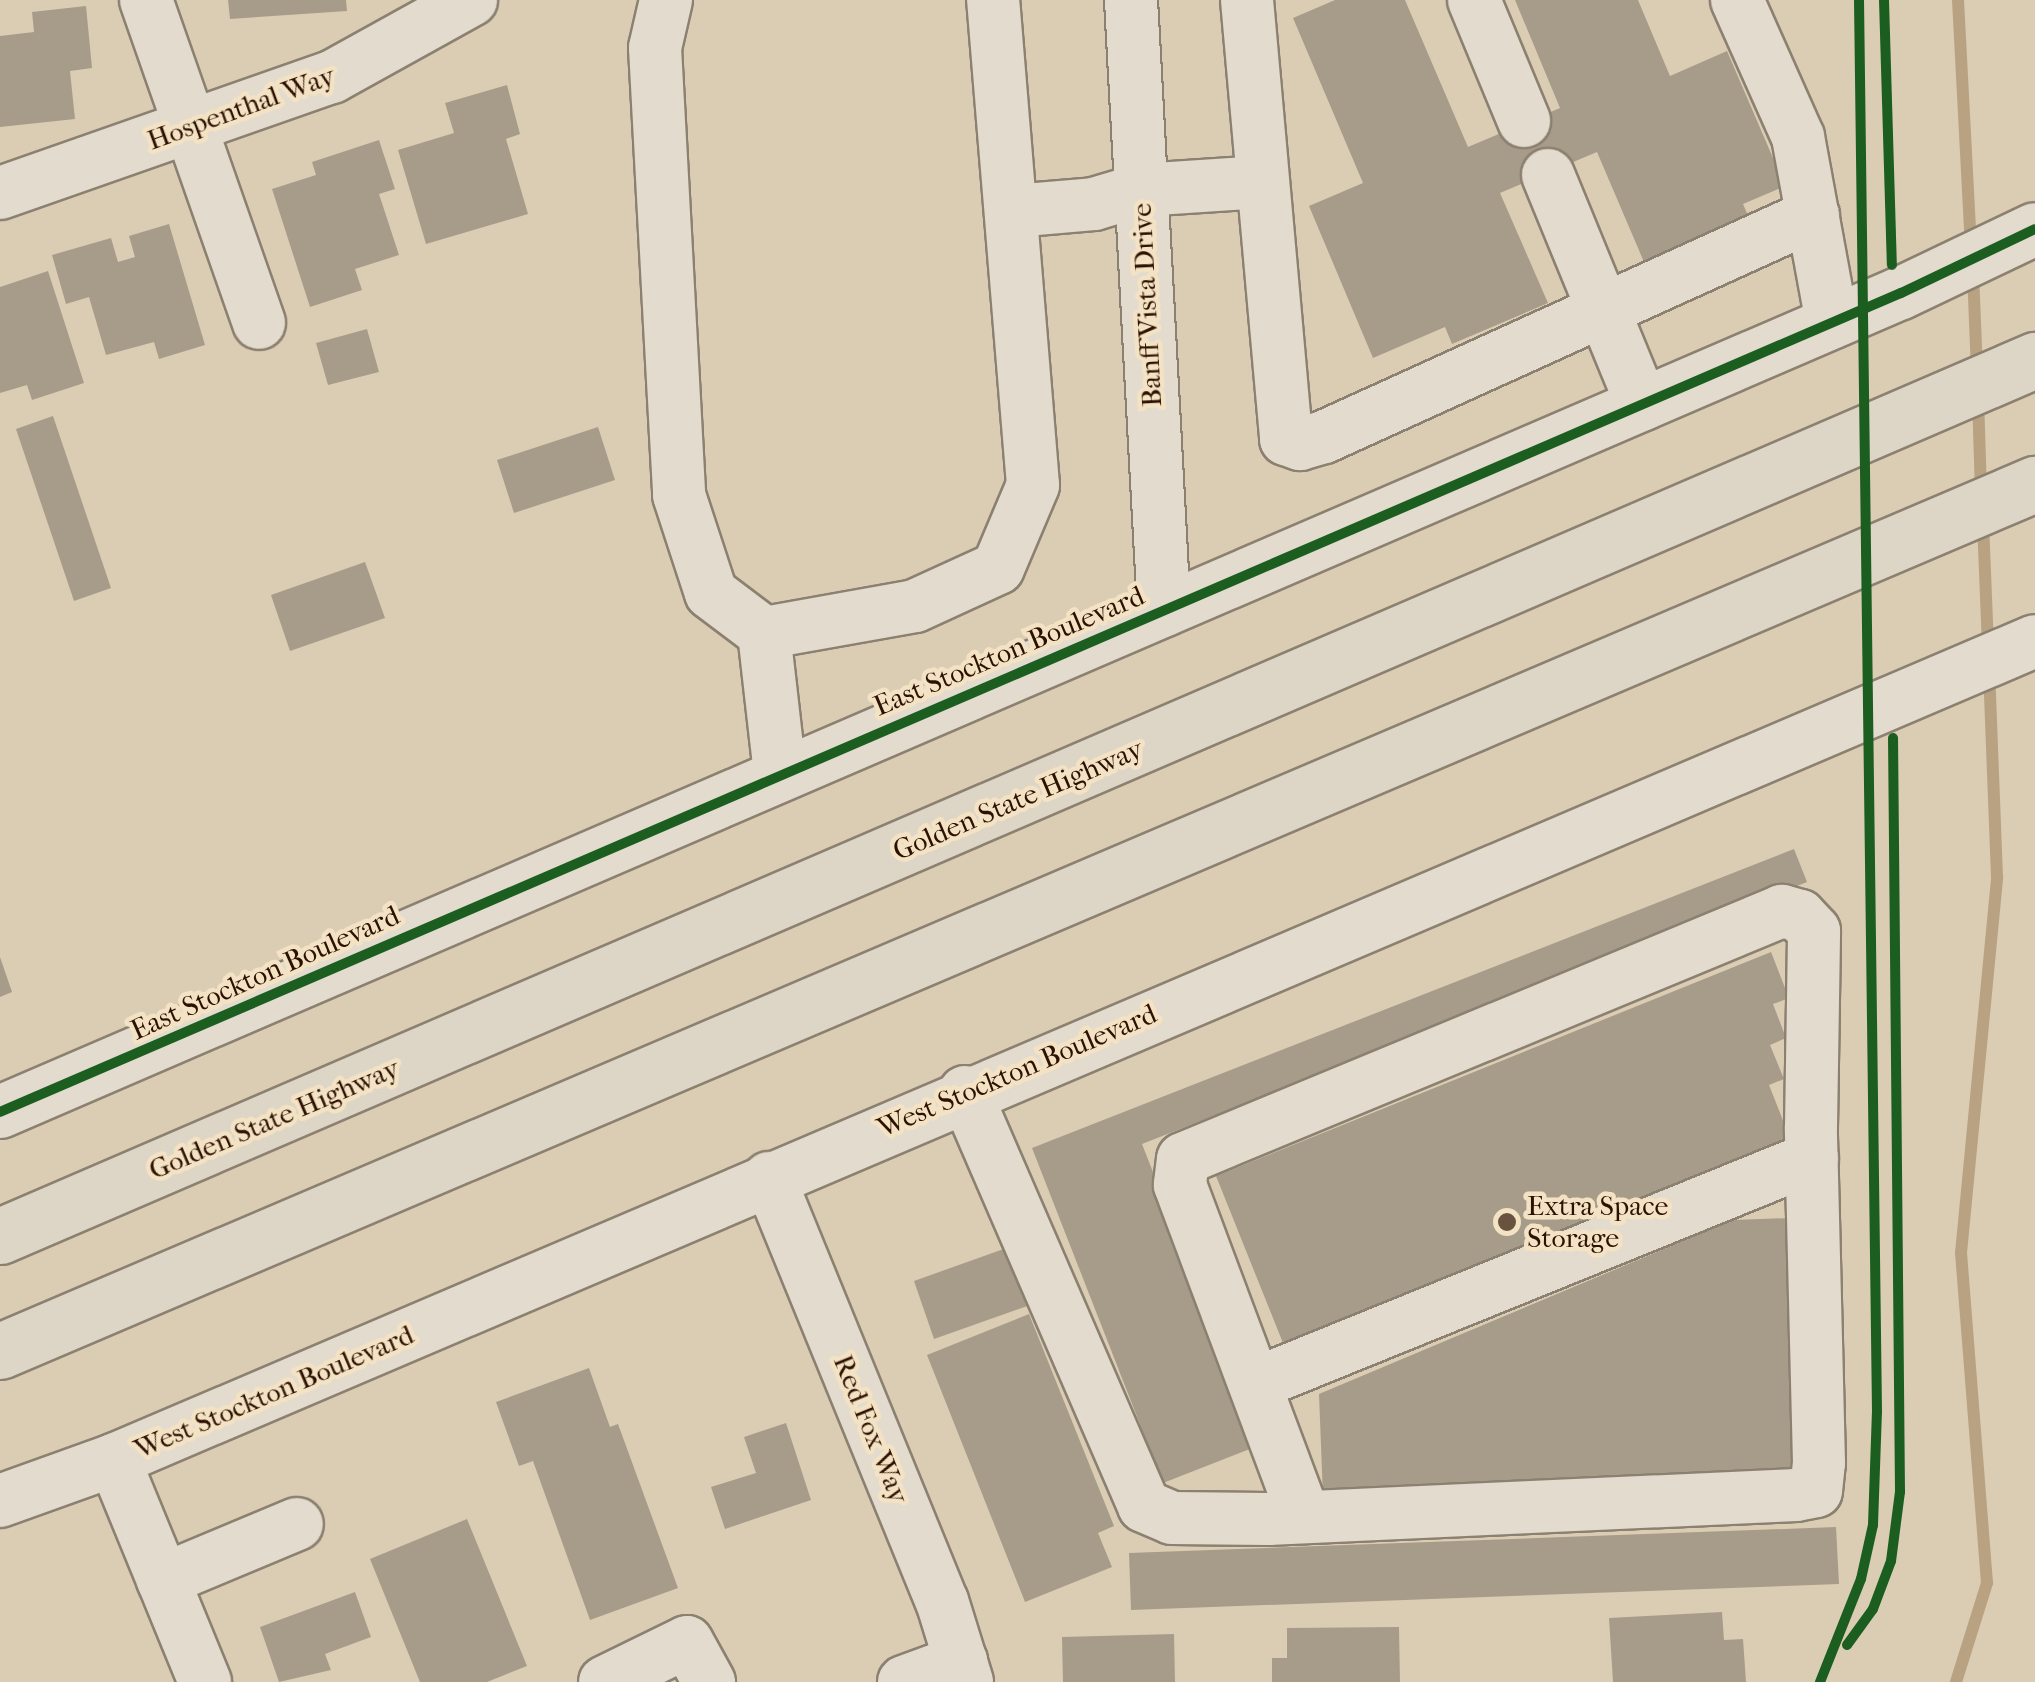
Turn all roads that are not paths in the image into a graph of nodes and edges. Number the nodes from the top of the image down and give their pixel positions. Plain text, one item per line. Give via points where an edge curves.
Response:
1 (146, 0) edge
2 (471, 0) edge
3 (666, 0) edge
4 (993, 0) edge
5 (1131, 0) edge
6 (1247, 0) edge
7 (1474, 0) edge
8 (1738, 0) edge
9 (1524, 120) dead end
10 (187, 128) junction
11 (1548, 175) dead end
12 (1262, 182) junction
13 (1141, 190) junction
14 (0, 193) edge
15 (1013, 211) junction
16 (1812, 214) junction
17 (2035, 229) edge
18 (1604, 309) junction
19 (1832, 322) junction
20 (259, 323) dead end
21 (2035, 360) edge
22 (1642, 404) junction
23 (2035, 484) edge
24 (1164, 610) junction
25 (764, 632) junction
26 (2035, 641) edge
27 (780, 773) junction
28 (965, 1092) junction
29 (0, 1112) edge
30 (1812, 1158) junction
31 (769, 1178) junction
32 (0, 1236) edge
33 (0, 1351) edge
34 (1254, 1384) junction
35 (114, 1460) junction
36 (0, 1502) edge
37 (1304, 1518) junction
38 (298, 1524) dead end
39 (163, 1580) junction
40 (964, 1672) edge
41 (205, 1682) edge
42 (605, 1682) edge
43 (708, 1682) edge
44 (904, 1682) edge

1 - 10 street
2 - 10 street, Hospenthal Way via 332,77
3 - 25 street via 655,48 679,495 711,593
4 - 15 street
5 - 13 street, Banff Vista Drive
6 - 12 street
7 - 9 street
8 - 16 street via 1798,137
10 - 14 street, Hospenthal Way
10 - 20 street
11 - 18 street
12 - 13 street
12 - 18 street via 1286,438 1300,444
13 - 15 street via 1094,204
13 - 24 street, Banff Vista Drive
15 - 25 street via 1033,485 998,568 916,606
16 - 18 street
16 - 19 street
17 - 19 street, East Stockton Boulevard
18 - 22 street
19 - 22 street, East Stockton Boulevard
21 - 32 highway, Golden State Highway
22 - 24 street, East Stockton Boulevard
23 - 33 highway
24 - 27 street, East Stockton Boulevard
25 - 27 street
26 - 28 street, West Stockton Boulevard
27 - 29 street, East Stockton Boulevard
28 - 31 street, West Stockton Boulevard
28 - 37 street via 1144,1506 1172,1518
30 - 34 street
30 - 34 street via 1814,931 1800,916 1782,911 1184,1159 1180,1185
30 - 37 street via 1816,1491
31 - 35 street, West Stockton Boulevard
31 - 40 street, Red Fox Way
34 - 37 street
35 - 36 street, West Stockton Boulevard
35 - 39 street
38 - 39 street
39 - 41 street
40 - 44 street
42 - 43 street via 687,1642

